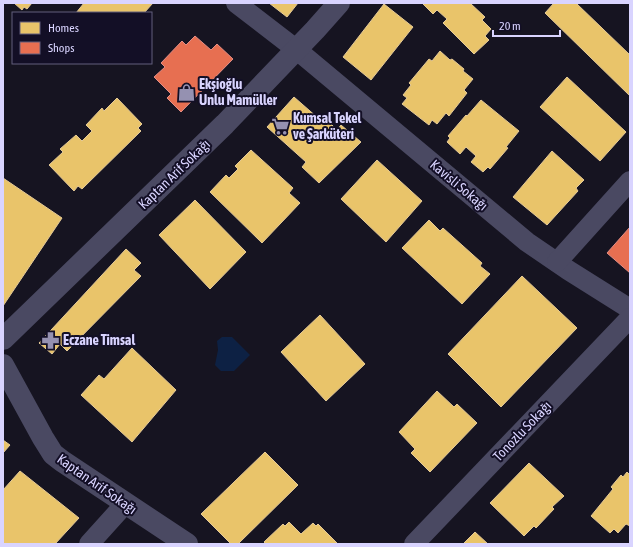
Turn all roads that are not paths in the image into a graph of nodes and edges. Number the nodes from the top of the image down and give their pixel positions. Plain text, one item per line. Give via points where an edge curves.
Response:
1 (236, 3) edge
2 (338, 3) edge
3 (296, 50) junction
4 (630, 181) edge
5 (557, 262) junction
6 (630, 309) edge
7 (630, 318) edge
8 (3, 339) edge
9 (3, 365) edge
10 (125, 504) junction
11 (89, 544) edge
12 (187, 544) edge
13 (414, 544) edge

1 - 3 street, Kavisli Sokağı
2 - 3 street, Kaptan Arif Sokağı
3 - 5 street, Kavisli Sokağı via 519,235
3 - 8 street, Kaptan Arif Sokağı via 225,124
4 - 5 street
5 - 6 street, Kavisli Sokağı
7 - 13 street, Tonozlu Sokağı
9 - 10 street, Kaptan Arif Sokağı via 54,454
10 - 11 street
10 - 12 street, Kaptan Arif Sokağı

